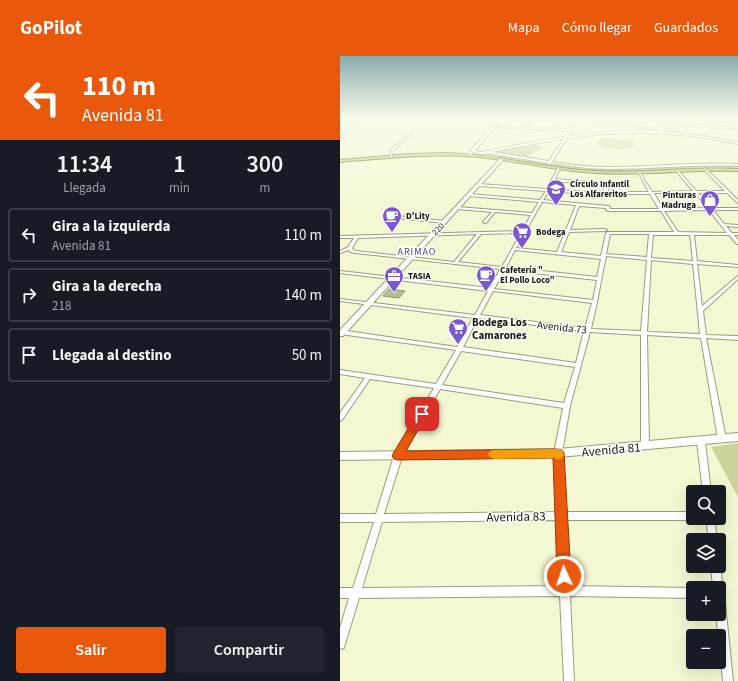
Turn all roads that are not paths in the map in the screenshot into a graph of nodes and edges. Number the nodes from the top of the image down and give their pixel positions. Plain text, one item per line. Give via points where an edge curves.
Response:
1 (395, 148) edge
2 (475, 148) edge
3 (509, 148) edge
4 (559, 148) edge
5 (487, 152) junction
6 (470, 154) junction
7 (483, 155) junction
8 (390, 157) junction
9 (502, 160) junction
10 (340, 161) edge
11 (548, 164) junction
12 (686, 165) junction
13 (738, 165) edge
14 (559, 168) junction
15 (692, 169) junction
16 (704, 169) junction
17 (677, 170) junction
18 (738, 170) edge
19 (639, 172) junction
20 (553, 180) junction
21 (479, 184) junction
22 (548, 190) junction
23 (606, 192) junction
24 (650, 192) junction
25 (695, 192) junction
26 (728, 192) junction
27 (469, 195) junction
28 (541, 202) junction
29 (738, 202) edge
30 (578, 205) junction
31 (458, 208) junction
32 (710, 209) junction
33 (738, 209) edge
34 (662, 210) junction
35 (494, 211) junction
36 (533, 214) junction
37 (398, 217) dead end
38 (445, 222) junction
39 (485, 222) dead end
40 (724, 225) junction
41 (738, 226) edge
42 (566, 231) junction
43 (523, 232) junction
44 (607, 232) junction
45 (651, 232) junction
46 (676, 233) junction
47 (692, 233) junction
48 (731, 233) junction
49 (433, 234) junction
50 (479, 234) junction
51 (738, 234) edge
52 (340, 237) edge
53 (356, 238) junction
54 (738, 243) edge
55 (514, 248) junction
56 (351, 250) junction
57 (340, 252) edge
58 (559, 253) junction
59 (604, 256) junction
60 (410, 258) junction
61 (649, 259) junction
62 (696, 262) junction
63 (455, 264) junction
64 (738, 266) edge
65 (503, 269) junction
66 (340, 272) edge
67 (738, 277) edge
68 (391, 278) junction
69 (599, 279) junction
70 (491, 290) junction
71 (340, 300) edge
72 (595, 302) junction
73 (367, 304) junction
74 (701, 310) junction
75 (477, 317) junction
76 (586, 330) junction
77 (341, 333) edge
78 (644, 333) junction
79 (703, 336) junction
80 (738, 338) edge
81 (459, 349) junction
82 (577, 365) junction
83 (340, 372) edge
84 (369, 376) junction
85 (438, 387) junction
86 (567, 406) junction
87 (340, 418) edge
88 (738, 437) edge
89 (722, 439) junction
90 (701, 442) junction
91 (645, 446) junction
92 (558, 453) junction
93 (340, 456) edge
94 (398, 456) junction
95 (706, 485) edge
96 (561, 516) junction
97 (686, 516) edge
98 (340, 518) edge
99 (378, 518) junction
100 (565, 591) junction
101 (355, 592) junction
102 (340, 593) edge
103 (686, 593) edge
104 (722, 621) edge
105 (340, 644) edge
106 (569, 681) edge
107 (728, 681) edge

1 - 8 street
2 - 6 street
3 - 5 street
4 - 11 street
5 - 7 street
5 - 11 street
6 - 7 main road
6 - 7 street
6 - 8 main road
7 - 9 main road
8 - 10 main road
9 - 11 main road
9 - 21 street, 220
11 - 12 street via 608,168
11 - 14 main road
12 - 13 street
12 - 15 street
14 - 19 main road via 597,172
14 - 20 street
15 - 16 main road
15 - 17 main road
16 - 18 main road
16 - 26 street
17 - 19 main road
17 - 25 street
19 - 24 street
20 - 22 street
20 - 23 street via 606,184
21 - 22 street
21 - 27 street, 220
22 - 23 street
22 - 28 street
23 - 24 street
24 - 25 street
24 - 34 street
25 - 26 street
25 - 32 street
26 - 29 street
27 - 28 street
27 - 31 street, 220
28 - 30 street
28 - 36 street
30 - 34 street via 608,207 608,210
30 - 42 street
31 - 35 street
31 - 38 street, 220
32 - 33 street
32 - 34 street
32 - 40 street
34 - 46 street
35 - 36 street
35 - 39 street
36 - 43 street
37 - 38 street
38 - 49 street, 220
40 - 41 street
40 - 48 street
42 - 44 street
42 - 58 street
43 - 50 street
43 - 55 street
44 - 45 street
44 - 59 street
45 - 46 street
45 - 61 street
46 - 47 street
47 - 48 street
47 - 62 street
48 - 51 street
48 - 54 street
49 - 50 street
49 - 53 street
49 - 60 street, 220
50 - 63 street
52 - 53 street
53 - 56 street
55 - 58 street
55 - 65 street
56 - 57 street
56 - 60 street
58 - 59 street
59 - 61 street
59 - 69 street
60 - 63 street
60 - 68 street, 220
61 - 62 street
61 - 78 street
62 - 64 street
62 - 74 street
63 - 65 street
65 - 69 street
65 - 70 street
66 - 68 street
67 - 74 street
68 - 70 street
68 - 73 street, 220
69 - 72 street
70 - 72 street
70 - 75 street
71 - 73 street, Avenida 73
72 - 76 street
73 - 75 street, Avenida 73
73 - 77 street, 220
74 - 79 street
75 - 76 street, Avenida 73
75 - 81 street
76 - 78 street, Avenida 73
76 - 82 street
77 - 81 street
78 - 79 street, Avenida 73
78 - 91 street
79 - 80 street, Avenida 73
79 - 89 street
81 - 82 street
81 - 85 street
82 - 86 street
83 - 84 street
84 - 85 street
84 - 87 street
85 - 86 street
85 - 94 street
86 - 92 street
88 - 89 street, Avenida 81
89 - 90 street, Avenida 81
90 - 91 street, Avenida 81
90 - 95 street
91 - 92 street, Avenida 81
92 - 94 street, Avenida 81
92 - 96 street
93 - 94 street, Avenida 81
94 - 99 street
96 - 97 street, Avenida 83
96 - 99 street, Avenida 83
96 - 100 street
98 - 99 street, Avenida 83
99 - 101 street
100 - 101 street
100 - 103 street
100 - 106 street
101 - 102 street
101 - 105 street
104 - 107 street

